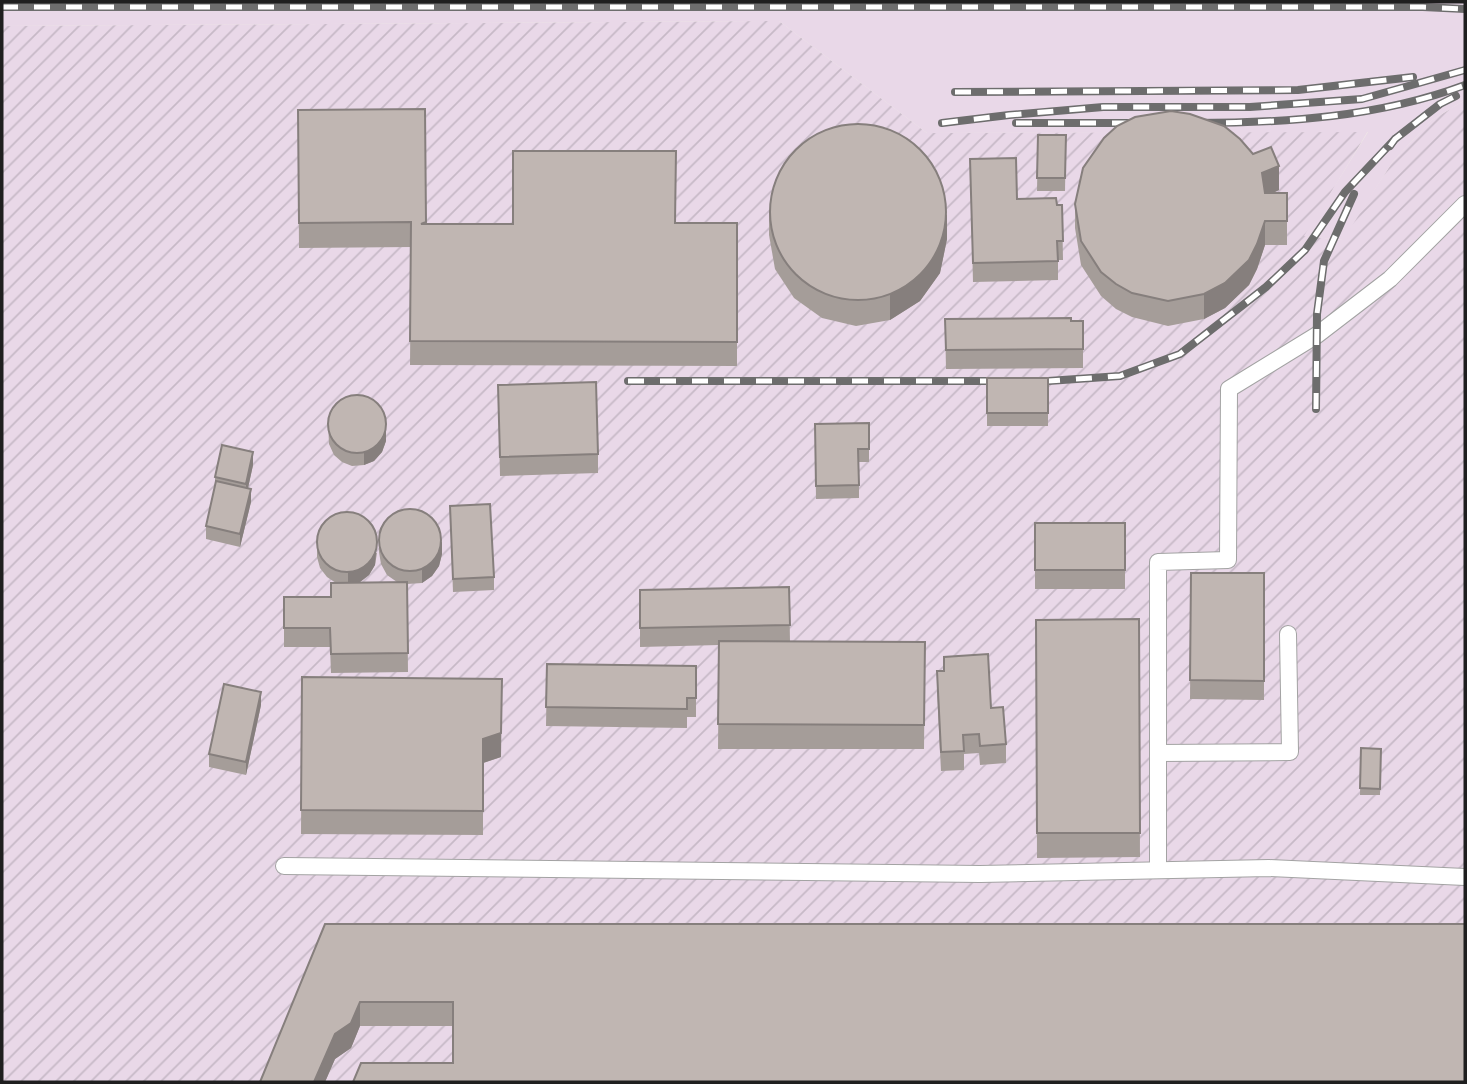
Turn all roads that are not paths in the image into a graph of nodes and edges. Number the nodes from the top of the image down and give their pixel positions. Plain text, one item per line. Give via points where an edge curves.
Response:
1 (1465, 204) edge
2 (1288, 634) dead end
3 (1158, 753) junction
4 (284, 866) dead end
5 (1158, 870) junction
6 (1465, 877) edge

1 - 3 lane via 1390,279 1317,335 1228,389 1228,560 1158,562
2 - 3 lane via 1290,752
3 - 5 lane
4 - 5 lane via 980,874
5 - 6 lane via 1269,868

